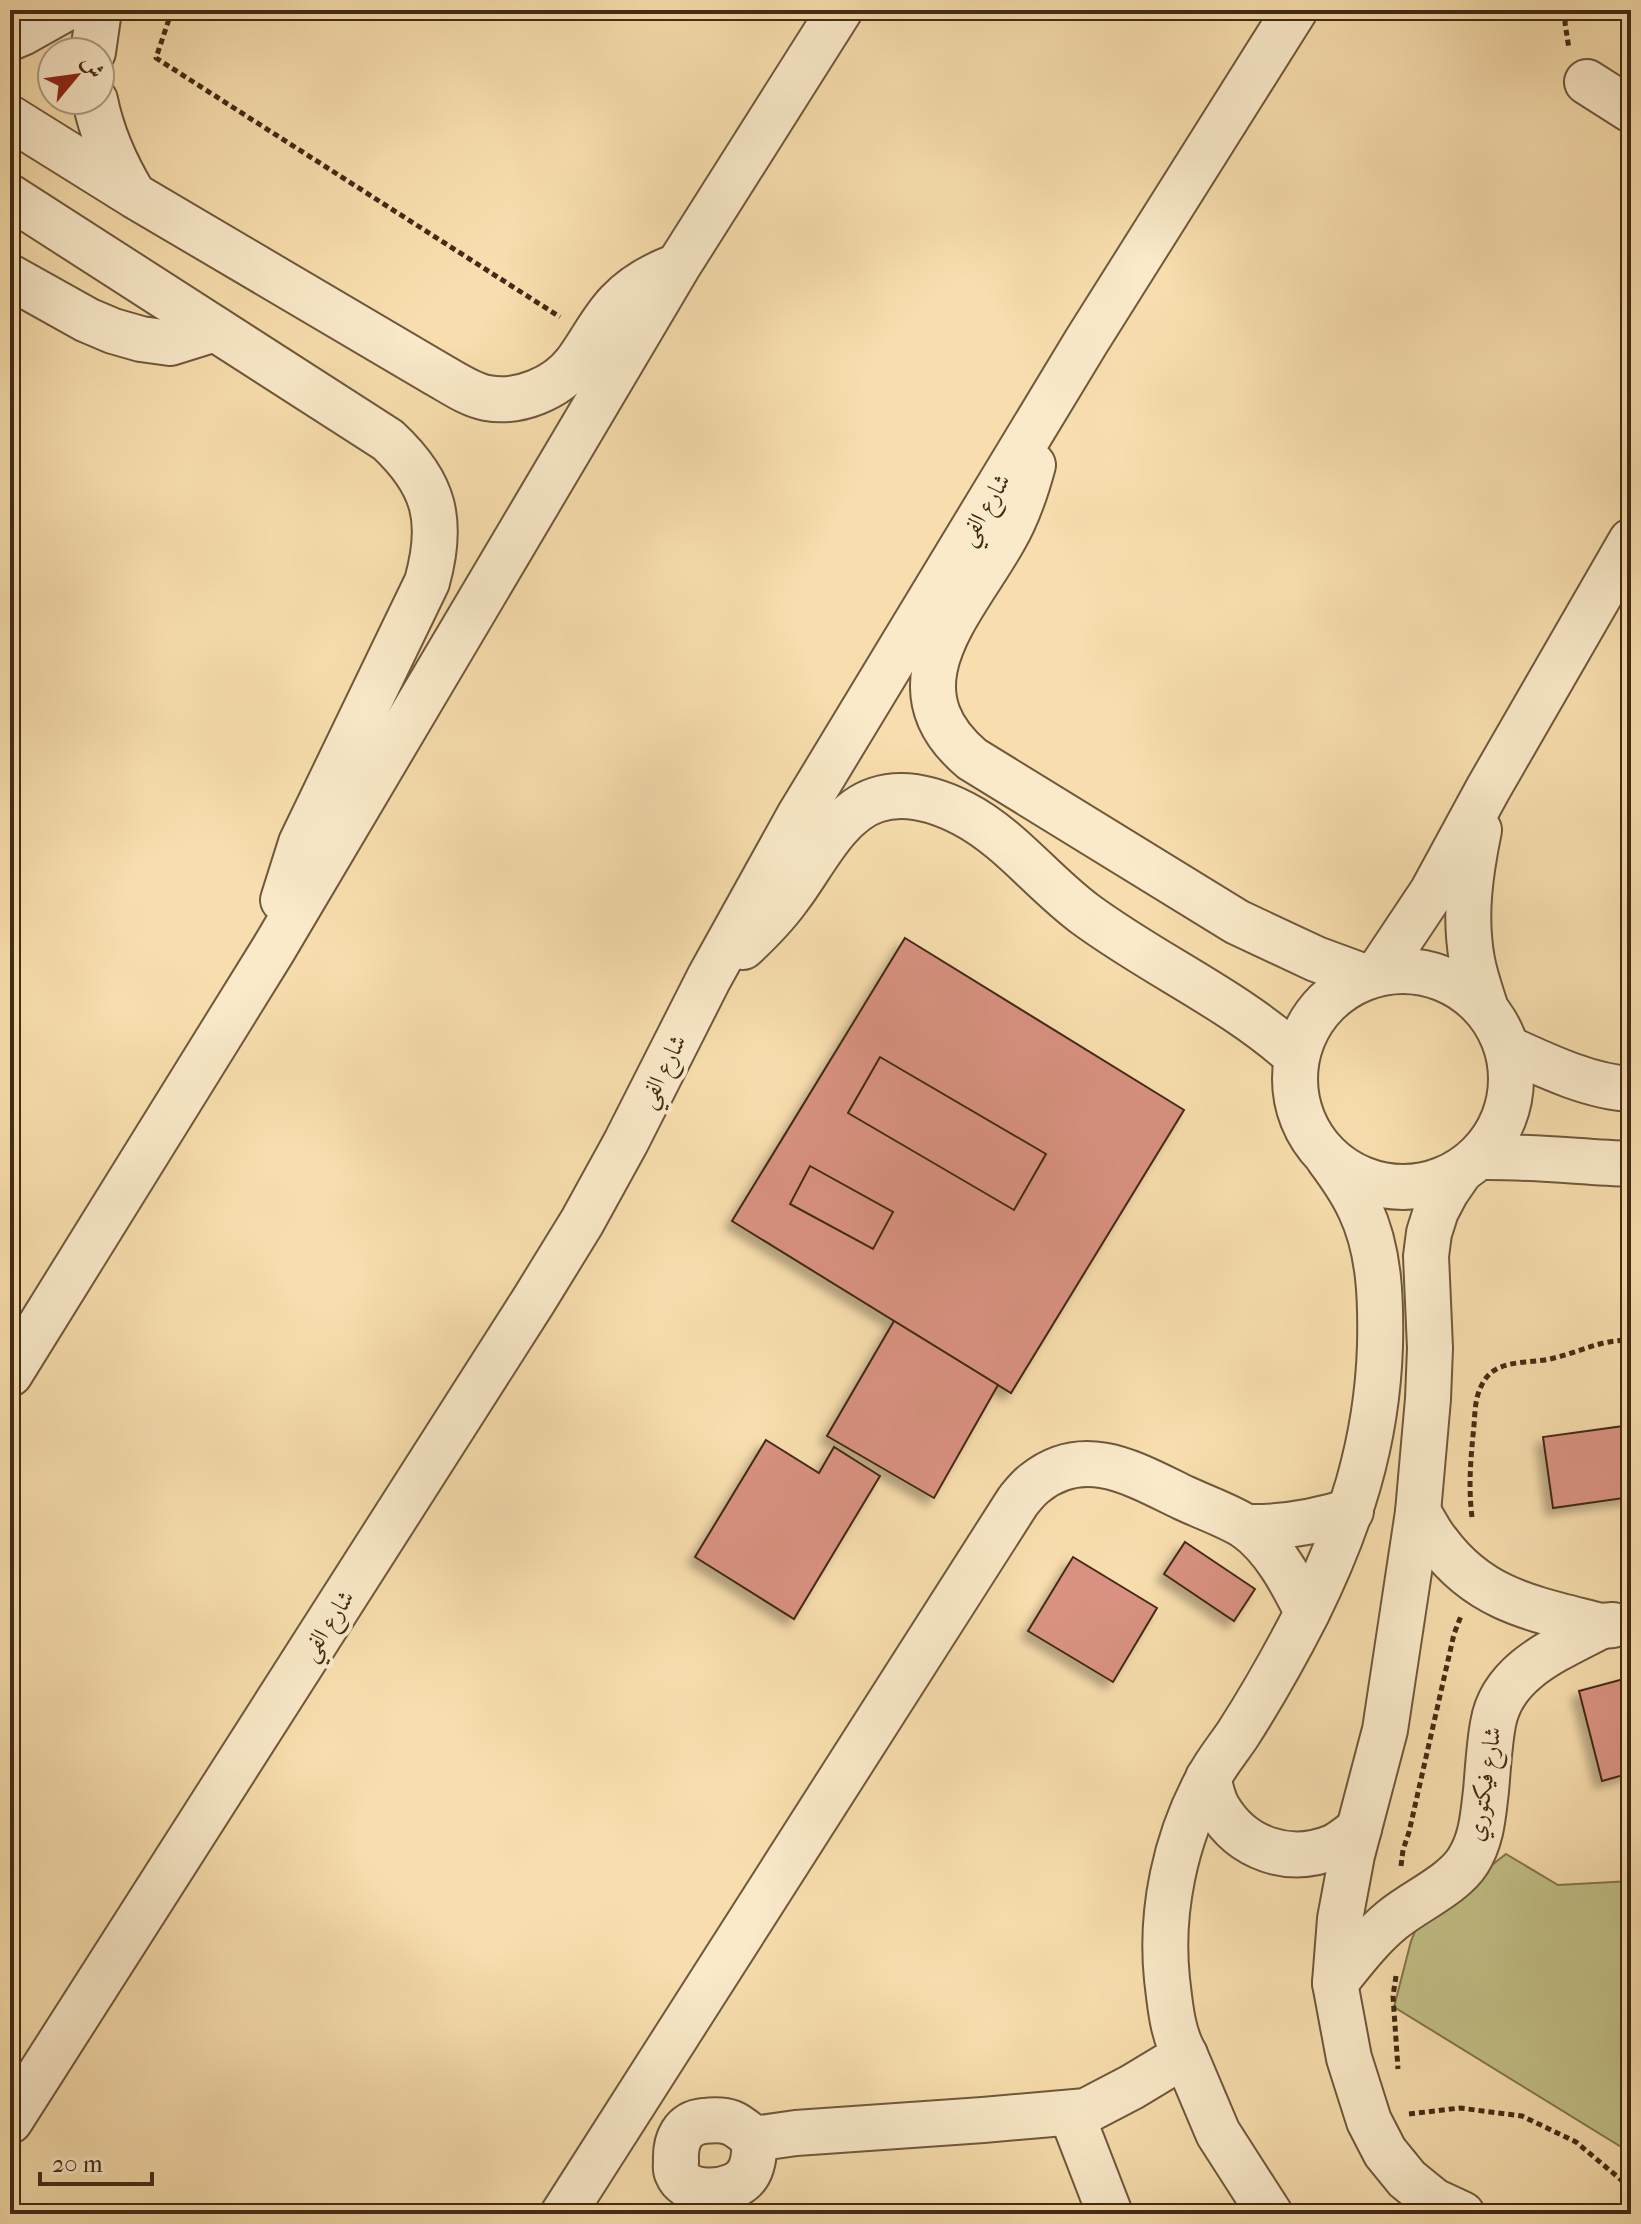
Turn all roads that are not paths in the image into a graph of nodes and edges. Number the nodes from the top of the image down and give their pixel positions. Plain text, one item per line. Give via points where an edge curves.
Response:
1 (63, 10) edge
2 (99, 10) edge
3 (840, 10) edge
4 (1295, 10) edge
5 (95, 36) edge
6 (10, 38) edge
7 (1587, 82) dead end
8 (1631, 110) edge
9 (99, 116) edge
10 (10, 118) edge
11 (135, 196) junction
12 (10, 197) edge
13 (678, 266) junction
14 (10, 277) edge
15 (215, 329) junction
16 (1041, 415) junction
17 (1624, 559) edge
18 (1488, 789) junction
19 (273, 950) junction
20 (1372, 975) junction
21 (709, 978) junction
22 (1486, 1009) junction
23 (1507, 1048) junction
24 (1296, 1056) junction
25 (1631, 1089) edge
26 (1328, 1158) junction
27 (1631, 1164) edge
28 (1469, 1165) junction
29 (10, 1374) edge
30 (1351, 1511) junction
31 (1418, 1512) junction
32 (1246, 1527) junction
33 (1307, 1612) junction
34 (1616, 1625) edge
35 (1208, 1778) junction
36 (1359, 1829) junction
37 (1335, 1983) junction
38 (1185, 2055) junction
39 (632, 2105) junction
40 (1071, 2113) junction
41 (10, 2121) edge
42 (680, 2133) junction
43 (754, 2139) junction
44 (563, 2214) edge
45 (1110, 2214) edge
46 (1270, 2214) edge
47 (1462, 2214) edge

1 - 6 street
2 - 5 street
3 - 13 street
4 - 16 street, شارع الفي
7 - 8 street
9 - 11 street
10 - 11 street
11 - 13 street via 463,389 487,398 512,399 557,381 575,365 621,300
12 - 15 street
13 - 19 street
14 - 15 street via 87,320 141,339 170,343
15 - 19 street via 408,458 432,504 436,530 427,582 301,843
16 - 20 street via 1021,504 936,655 933,698 947,734 972,759 1207,904 1316,959
16 - 21 street, شارع الفي via 799,816
17 - 18 street
18 - 20 street via 1432,892
18 - 22 street via 1468,900 1472,963
19 - 29 street
20 - 22 street via 1408,971 1437,976
20 - 24 street via 1341,989 1321,1008
21 - 24 street via 772,918 847,818 874,800 914,797 945,805 992,832 1081,912 1248,1016
21 - 41 street, شارع الفي via 582,1222
22 - 23 street
23 - 25 street via 1582,1078
23 - 28 street via 1512,1078 1508,1106 1497,1134
24 - 26 street via 1299,1111
26 - 28 street via 1357,1178 1391,1187 1426,1186
26 - 30 street via 1361,1210 1371,1239 1381,1321 1373,1425
27 - 28 street via 1515,1156
28 - 31 street via 1446,1192 1429,1233 1428,1399
30 - 32 street via 1299,1525
30 - 33 street
31 - 34 street, شارع فيكتوري via 1455,1563 1501,1598 1530,1609
31 - 36 street via 1385,1730
32 - 33 street via 1282,1566
32 - 39 street via 1105,1464 1056,1470 1035,1483 1018,1501
33 - 35 street
34 - 37 street, شارع فيكتوري via 1544,1657 1511,1684 1493,1721 1483,1819 1467,1862 1452,1879 1390,1921
35 - 36 street via 1216,1806 1232,1829 1255,1846 1282,1855 1310,1855 1336,1846
35 - 38 street via 1179,1849 1167,1924 1170,2005
36 - 37 street via 1340,1919
37 - 47 street via 1349,2058 1385,2152 1434,2201
38 - 40 street via 1086,2111
38 - 46 street via 1218,2133
39 - 42 street
39 - 44 street
40 - 43 street
40 - 45 street
42 - 43 street via 694,2122 722,2119
42 - 43 street via 677,2174 702,2191 736,2185 749,2173

